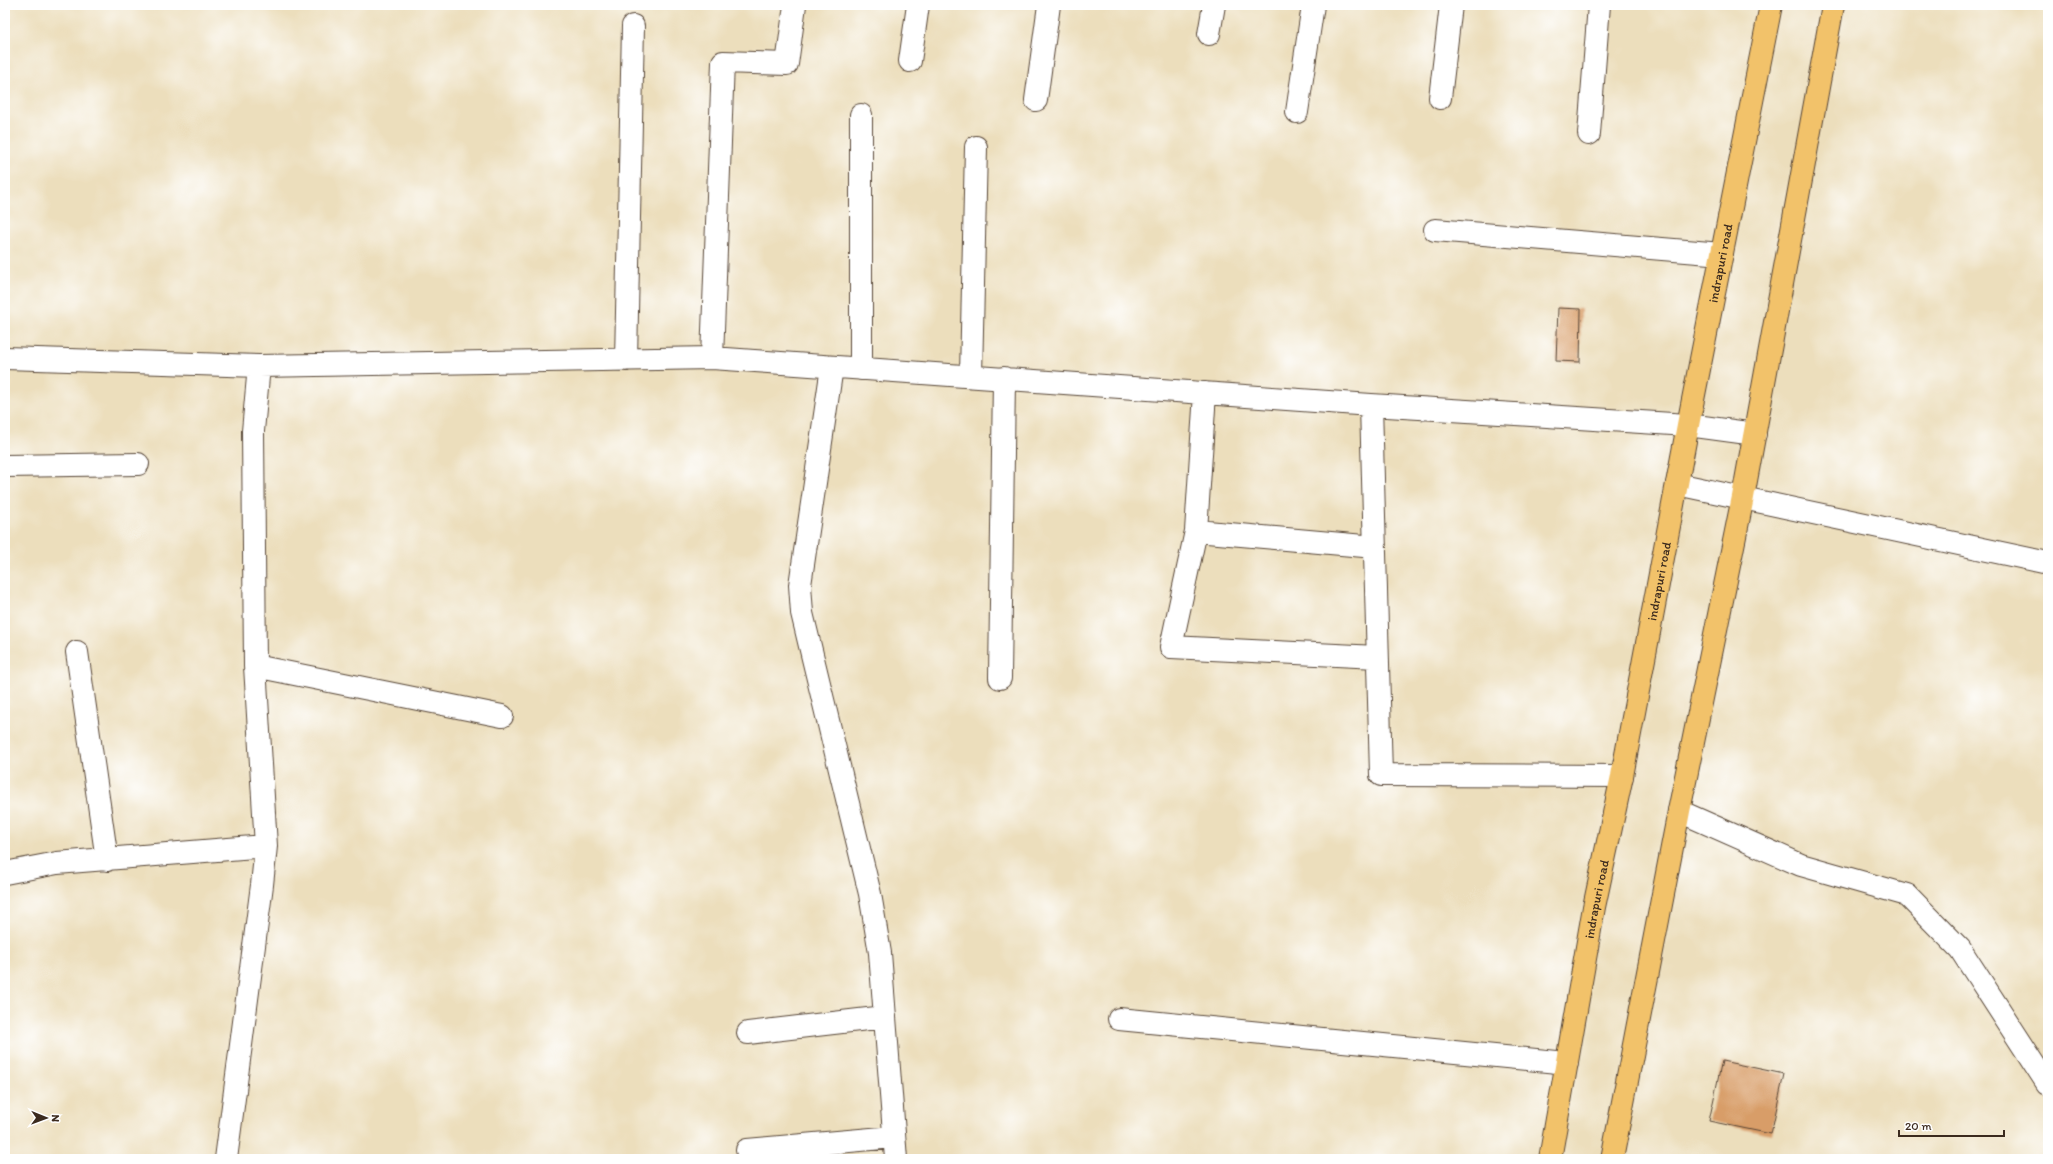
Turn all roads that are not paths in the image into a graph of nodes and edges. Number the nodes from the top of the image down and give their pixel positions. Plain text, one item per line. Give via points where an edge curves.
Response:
1 (795, 5) edge
2 (918, 5) edge
3 (1049, 5) edge
4 (1214, 5) edge
5 (1313, 5) edge
6 (1451, 5) edge
7 (1600, 5) edge
8 (1771, 5) edge
9 (1833, 5) edge
10 (632, 26) dead end
11 (1210, 34) dead end
12 (910, 61) dead end
13 (1440, 98) dead end
14 (1036, 100) dead end
15 (1297, 112) dead end
16 (861, 115) dead end
17 (1589, 134) dead end
18 (976, 146) dead end
19 (1435, 230) dead end
20 (1722, 254) junction
21 (5, 358) edge
22 (712, 358) junction
23 (626, 360) junction
24 (259, 366) junction
25 (832, 367) junction
26 (861, 369) junction
27 (971, 376) junction
28 (1004, 378) junction
29 (1205, 393) junction
30 (1371, 405) junction
31 (1688, 425) junction
32 (1754, 434) junction
33 (138, 464) dead end
34 (5, 466) edge
35 (1677, 484) junction
36 (1743, 498) junction
37 (1196, 531) junction
38 (1375, 547) junction
39 (2048, 563) edge
40 (77, 652) dead end
41 (1377, 658) junction
42 (255, 666) junction
43 (1000, 678) dead end
44 (502, 716) dead end
45 (1622, 776) junction
46 (1679, 811) junction
47 (266, 846) junction
48 (107, 860) junction
49 (5, 873) edge
50 (885, 1017) junction
51 (1120, 1019) dead end
52 (748, 1033) dead end
53 (1567, 1063) junction
54 (2047, 1083) dead end
55 (894, 1137) junction
56 (747, 1150) dead end
57 (226, 1159) edge
58 (896, 1159) edge
59 (1550, 1159) edge
60 (1612, 1159) edge

1 - 22 street via 787,64 723,62
2 - 12 street
3 - 14 street
4 - 11 street
5 - 15 street
6 - 13 street
7 - 17 street
8 - 20 main road, indrapuri road
9 - 32 main road
10 - 23 street
16 - 26 street
18 - 27 street
19 - 20 street
20 - 31 main road, indrapuri road
21 - 24 street
22 - 23 street
22 - 25 street
23 - 24 street
24 - 42 street via 253,431
25 - 26 street
25 - 50 street via 800,584 802,613 870,894 880,953
26 - 27 street
27 - 28 street
28 - 29 street
28 - 43 street
29 - 30 street
29 - 37 street
30 - 31 street
30 - 38 street
31 - 32 street
31 - 35 main road, indrapuri road
32 - 36 main road
33 - 34 street
35 - 36 street
35 - 45 main road, indrapuri road
36 - 39 street
36 - 46 main road
37 - 38 street
37 - 41 street via 1171,647
38 - 41 street
40 - 48 street
41 - 45 street via 1380,775
42 - 44 street
42 - 47 street
45 - 53 main road, indrapuri road via 1594,907
46 - 54 street via 1801,865 1907,895 1960,949
46 - 60 main road
47 - 48 street
47 - 57 street
48 - 49 street via 56,862
50 - 52 street
50 - 55 street
51 - 53 street
53 - 59 main road, indrapuri road
55 - 56 street
55 - 58 street

